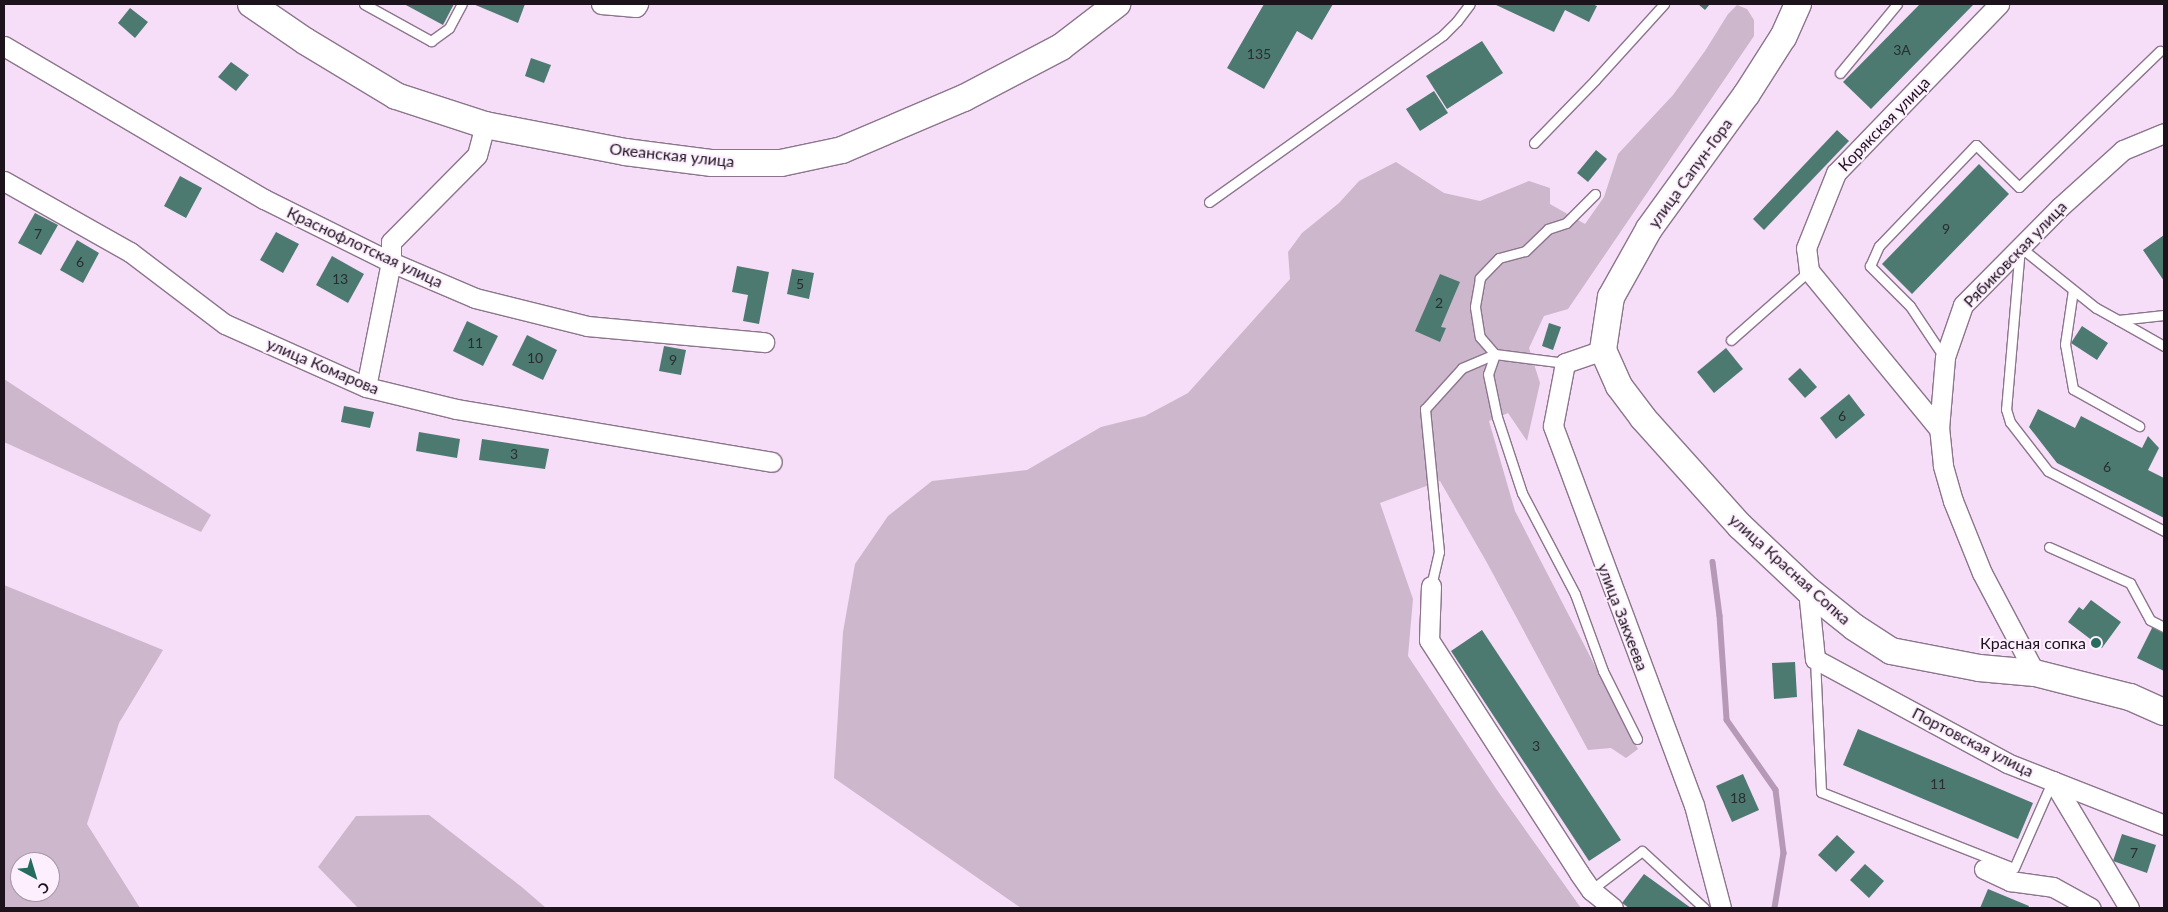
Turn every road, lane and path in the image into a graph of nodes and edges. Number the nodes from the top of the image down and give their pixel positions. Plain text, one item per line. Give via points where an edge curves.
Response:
1 (251, 4) edge
2 (364, 4) edge
3 (462, 4) edge
4 (601, 4) edge
5 (638, 4) edge
6 (1117, 4) edge
7 (1470, 4) edge
8 (1664, 4) edge
9 (1798, 4) edge
10 (1897, 4) edge
11 (1999, 4) edge
12 (4, 46) edge
13 (2160, 51) dead end
14 (1840, 73) dead end
15 (485, 125) junction
16 (2164, 133) edge
17 (1534, 142) dead end
18 (4, 181) edge
19 (1595, 194) dead end
20 (1209, 202) dead end
21 (2020, 248) junction
22 (391, 262) junction
23 (1809, 271) junction
24 (2073, 290) junction
25 (2164, 315) edge
26 (2118, 320) junction
27 (1730, 340) dead end
28 (764, 342) dead end
29 (2164, 346) edge
30 (1603, 350) junction
31 (1495, 354) junction
32 (1945, 357) junction
33 (1565, 364) junction
34 (366, 387) junction
35 (2139, 426) dead end
36 (1939, 429) junction
37 (772, 462) dead end
38 (2164, 531) edge
39 (2049, 547) dead end
40 (1431, 586) joint
41 (1808, 590) junction
42 (2164, 627) edge
43 (1815, 659) junction
44 (2035, 674) junction
45 (2164, 712) edge
46 (1637, 739) dead end
47 (2053, 781) junction
48 (2164, 825) edge
49 (1984, 869) dead end
50 (1591, 890) junction
51 (1613, 908) edge
52 (1704, 908) edge
53 (1722, 908) edge
54 (2091, 908) edge
55 (2129, 908) edge

1 - 15 main road, Океанская улица via 396,96
2 - 3 lane via 432,41 449,28
4 - 5 street via 636,7
6 - 15 main road, Океанская улица via 1061,47 964,98 842,150 781,163 712,163 625,152
7 - 20 lane via 1443,36
8 - 17 lane
9 - 30 main road, улица Сапун-Гора via 1784,37 1645,238 1611,298
10 - 14 lane
11 - 23 street, Корякская улица via 1836,173 1806,248
12 - 22 street, Краснофлотская улица via 264,199
13 - 32 lane via 2019,187 1976,145 1880,246 1870,266 1910,306
15 - 22 street via 477,155 392,242
16 - 21 street, Рябиковская улица via 2124,150
18 - 34 street, улица Комарова via 130,252 225,324
19 - 31 lane via 1566,222 1548,229 1525,251 1499,258 1480,278 1475,307 1480,337
21 - 24 lane
21 - 32 street, Рябиковская улица via 1963,305
21 - 38 lane via 2006,409 2010,422 2048,471
22 - 28 street, Краснофлотская улица via 475,298 586,326
22 - 34 street
23 - 27 lane
23 - 36 street
24 - 26 lane
24 - 35 lane via 2065,344 2073,389
25 - 26 lane
26 - 29 lane
30 - 33 street
30 - 41 main road, улица Красная Сопка via 1620,386 1643,418 1740,526
31 - 33 lane
31 - 40 lane via 1462,368 1425,408 1439,552
31 - 46 lane via 1488,374 1497,417 1522,493 1575,594 1603,671
32 - 36 street, Рябиковская улица
33 - 53 street, улица Закхеева via 1553,426 1694,805
34 - 37 street, улица Комарова via 456,409
36 - 44 street, Рябиковская улица via 1943,465 1960,519 1982,573
39 - 42 lane via 2130,583 2150,620
40 - 50 street via 1428,640
41 - 43 street
41 - 44 main road, улица Красная Сопка via 1854,627 1891,651 1979,668
43 - 47 street, Портовская улица via 2007,763
43 - 47 lane via 1821,792 2014,868
44 - 45 main road, улица Красная Сопка via 2130,697
47 - 48 street, Портовская улица
47 - 55 street
49 - 54 street via 2010,881 2053,888
50 - 51 street
50 - 52 lane via 1642,851

